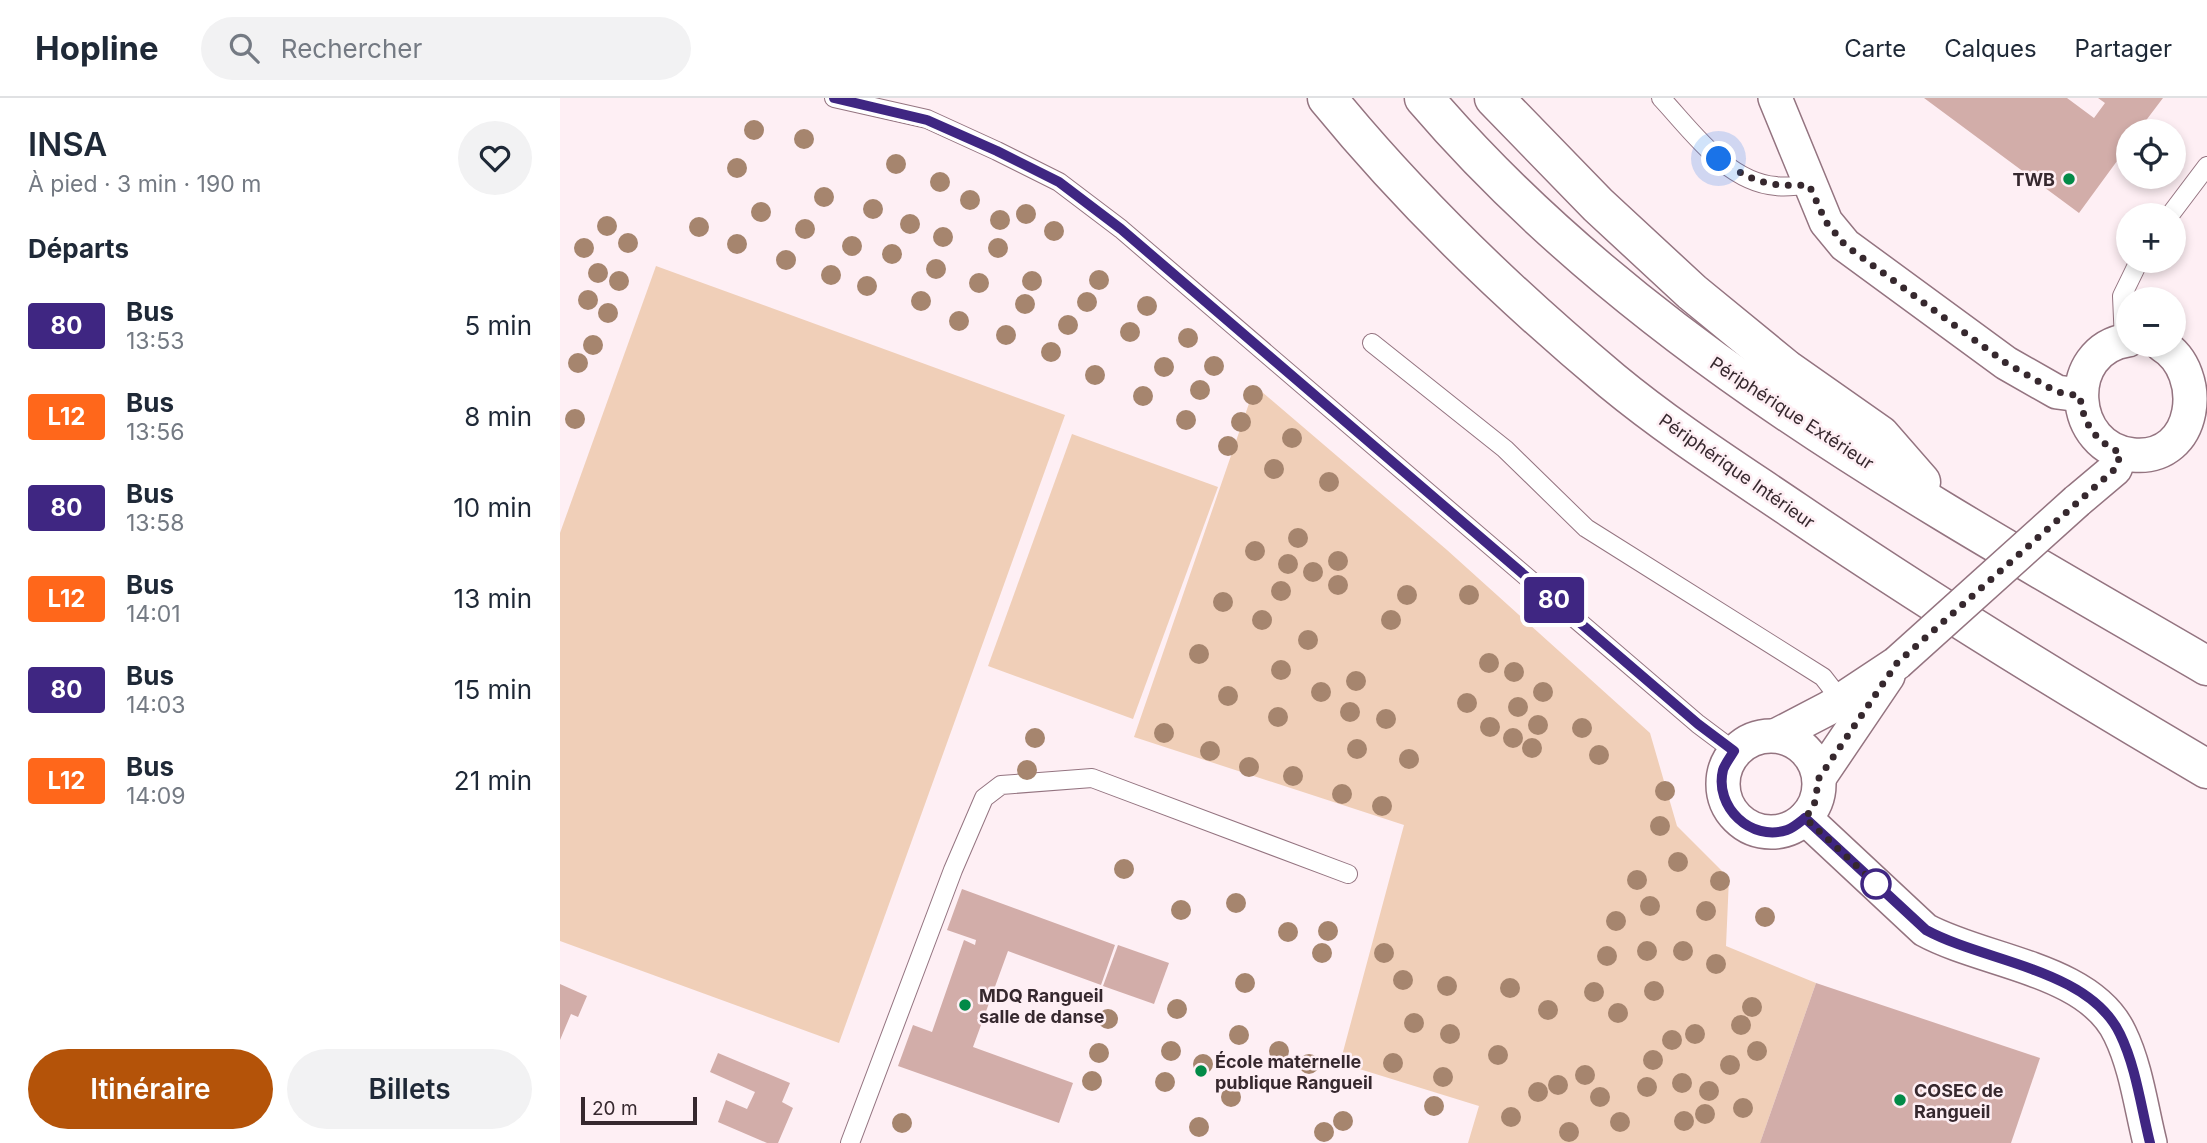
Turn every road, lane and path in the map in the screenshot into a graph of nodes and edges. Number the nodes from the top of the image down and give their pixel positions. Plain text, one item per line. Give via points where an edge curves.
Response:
1 (834, 98) edge
2 (1326, 98) edge
3 (1424, 98) edge
4 (1494, 98) edge
5 (1661, 98) edge
6 (1774, 98) edge
7 (2207, 166) edge
8 (1809, 185) junction
9 (2179, 203) edge
10 (1372, 343) dead end
11 (2116, 345) edge
12 (2179, 357) edge
13 (2201, 383) edge
14 (2080, 396) junction
15 (2121, 453) junction
16 (1951, 516) junction
17 (2207, 666) edge
18 (1849, 710) junction
19 (1777, 735) junction
20 (1734, 751) junction
21 (2207, 769) edge
22 (1819, 778) junction
23 (1805, 818) junction
24 (1348, 874) dead end
25 (850, 1143) edge
26 (2150, 1143) edge

1 - 20 lane via 927,120 1059,182 1121,229
2 - 21 highway, Périphérique Intérieur via 1402,186 1474,256 1653,412 1891,576
3 - 16 highway, Périphérique Extérieur via 1550,230 1706,357
4 - 16 highway via 1598,205 1692,292 1786,369 1880,435
5 - 8 lane via 1719,159 1750,180 1776,187
6 - 8 street
7 - 9 lane
8 - 14 street via 1826,222 1845,245 2006,363 2057,392
10 - 18 lane via 1505,449 1586,528 1823,677
11 - 14 street via 2093,361
12 - 13 street
13 - 15 street via 2190,423 2174,443 2149,454
14 - 15 street via 2087,425 2096,437
15 - 18 street, bridge via 2115,469
16 - 17 highway, Périphérique Extérieur
18 - 19 street
18 - 22 street
19 - 20 street via 1754,738
19 - 22 street via 1805,749
20 - 23 street via 1723,769 1722,791 1730,811 1746,826 1766,833 1788,830
22 - 23 street via 1816,799
23 - 26 street via 1926,930 1947,942 2079,990 2104,1007 2132,1068
24 - 25 lane via 1092,778 1001,785 984,798 953,870

